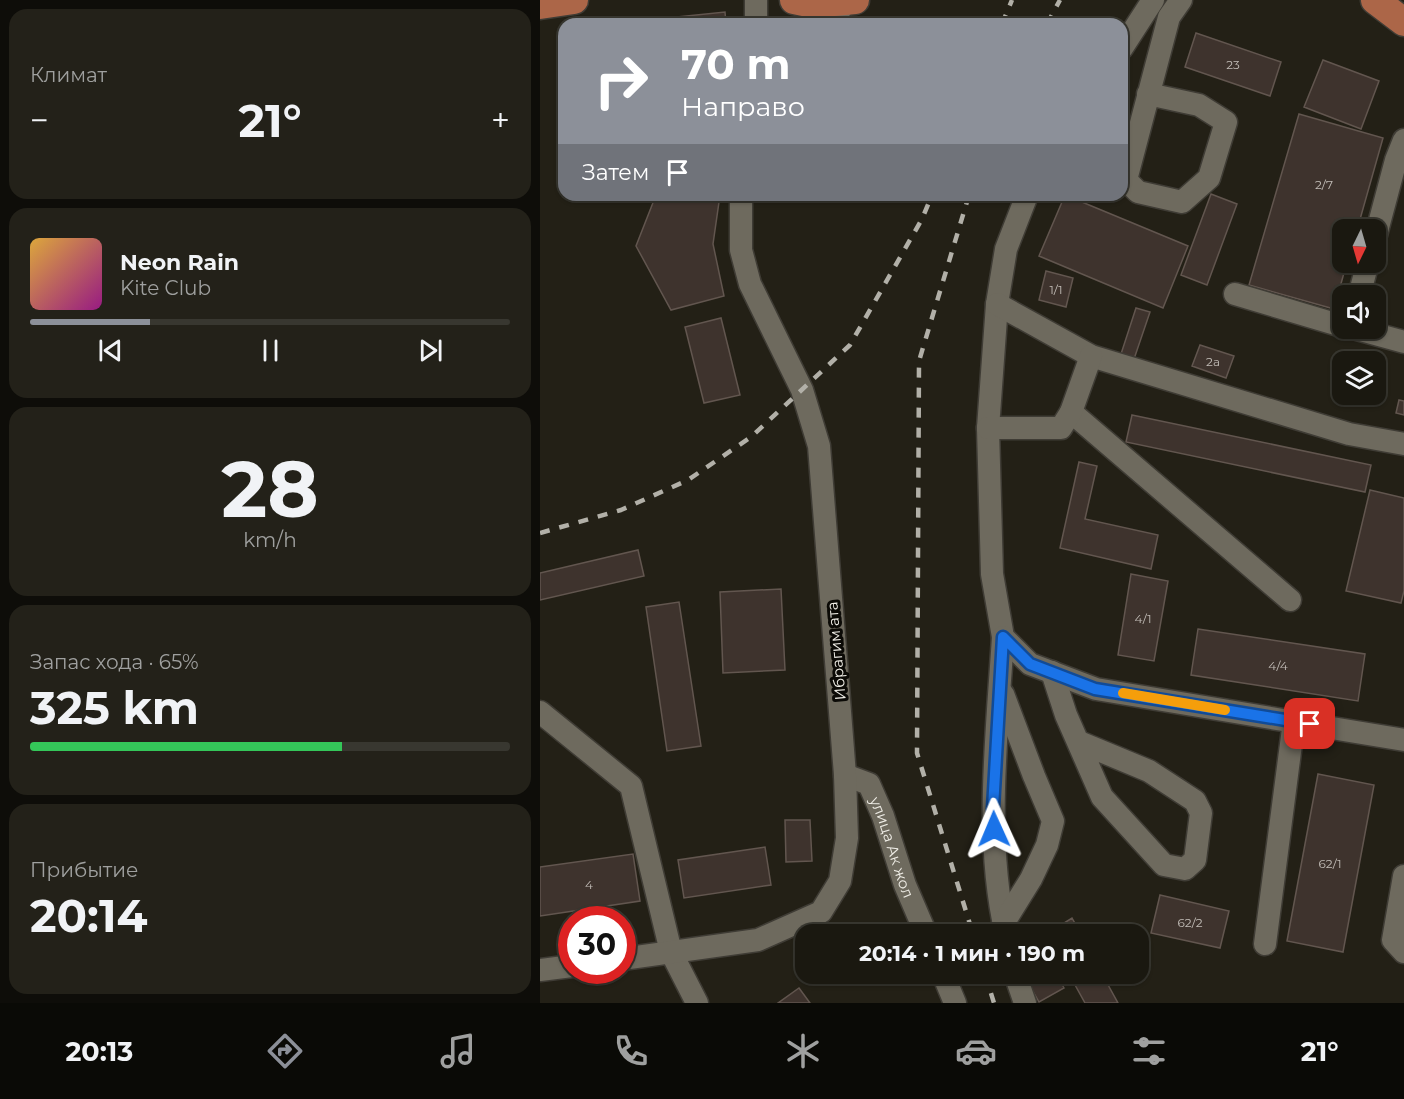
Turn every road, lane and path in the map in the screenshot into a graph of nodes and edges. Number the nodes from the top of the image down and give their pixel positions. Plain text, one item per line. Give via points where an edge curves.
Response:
1 (574, 0) edge
2 (756, 0) edge
3 (794, 0) edge
4 (1153, 0) edge
5 (1181, 0) edge
6 (1375, 0) edge
7 (540, 5) edge
8 (843, 9) edge
9 (756, 18) edge
10 (1404, 22) edge
11 (1128, 39) edge
12 (1149, 94) junction
13 (1401, 155) edge
14 (1128, 173) edge
15 (1128, 182) edge
16 (741, 201) edge
17 (1025, 201) edge
18 (1381, 219) edge
19 (1235, 294) dead end
20 (997, 304) junction
21 (1332, 323) edge
22 (1386, 337) edge
23 (1404, 342) edge
24 (1091, 356) junction
25 (1071, 412) junction
26 (988, 428) junction
27 (1404, 444) edge
28 (1290, 600) dead end
29 (1003, 637) junction
30 (1052, 672) junction
31 (1000, 687) junction
32 (540, 712) edge
33 (1294, 721) junction
34 (1404, 740) edge
35 (1079, 742) junction
36 (845, 775) junction
37 (1404, 876) edge
38 (922, 924) edge
39 (1003, 924) edge
40 (1007, 924) edge
41 (1265, 944) dead end
42 (671, 952) junction
43 (1404, 952) edge
44 (636, 957) edge
45 (558, 968) edge
46 (540, 970) edge
47 (947, 984) edge
48 (1018, 984) edge
49 (697, 1003) edge
50 (955, 1003) edge
51 (1025, 1003) edge

1 - 7 main road
2 - 9 street
3 - 8 main road
4 - 11 street
5 - 12 street via 1169,17
6 - 10 main road
12 - 14 street
12 - 15 street via 1199,105 1226,123 1209,178 1182,202 1138,192
13 - 18 street
16 - 36 street, Ибрагим ата via 741,250 750,284 802,390 819,446
17 - 20 street via 1006,249
19 - 21 street
20 - 24 street
20 - 26 street
22 - 23 street
24 - 25 street
24 - 27 street via 1349,434
25 - 26 street via 1062,428
25 - 28 street
26 - 29 street via 992,574
29 - 30 street via 1030,664
29 - 31 street
30 - 33 street via 1095,689
30 - 35 street via 1065,715
31 - 39 street via 993,808
31 - 40 street via 1053,821 1047,844
32 - 42 street via 631,786
33 - 34 street
33 - 41 street
35 - 35 street via 1102,797 1164,865 1185,869 1195,860 1201,813 1195,801 1149,771
36 - 38 street, улица Ак жол via 869,784
36 - 42 street, Ибрагим ата via 847,838 840,881 821,912 758,940
37 - 43 street via 1393,940
42 - 44 street, Ибрагим ата
42 - 49 street
45 - 46 street
47 - 50 street
48 - 51 street

